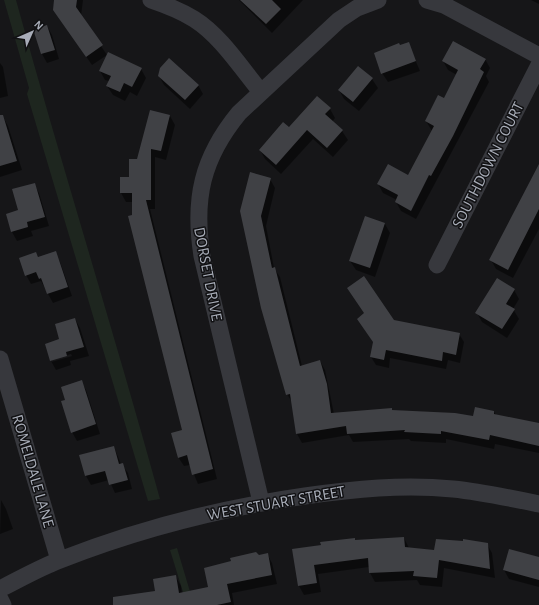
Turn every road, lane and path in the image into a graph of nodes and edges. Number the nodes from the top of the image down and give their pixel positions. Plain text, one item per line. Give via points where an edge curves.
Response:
1 (152, 0) edge
2 (378, 0) edge
3 (427, 0) edge
4 (539, 56) edge
5 (539, 66) edge
6 (261, 92) junction
7 (436, 264) dead end
8 (0, 359) edge
9 (261, 502) junction
10 (539, 504) edge
11 (59, 560) junction
12 (0, 589) edge
13 (0, 599) edge
14 (3, 605) edge

1 - 6 street via 194,19 214,35
2 - 6 street, DORSET DRIVE via 357,8 339,20
3 - 4 street via 444,5
5 - 7 street, SOUTHDOWN COURT
6 - 9 street, DORSET DRIVE via 239,113 214,148 205,169 197,217 202,256
8 - 11 street, ROMELDALE LANE
9 - 10 street, WEST STUART STREET via 344,491 407,487 497,494
9 - 11 street, WEST STUART STREET via 138,532
11 - 12 street, WEST STUART STREET
13 - 14 street

